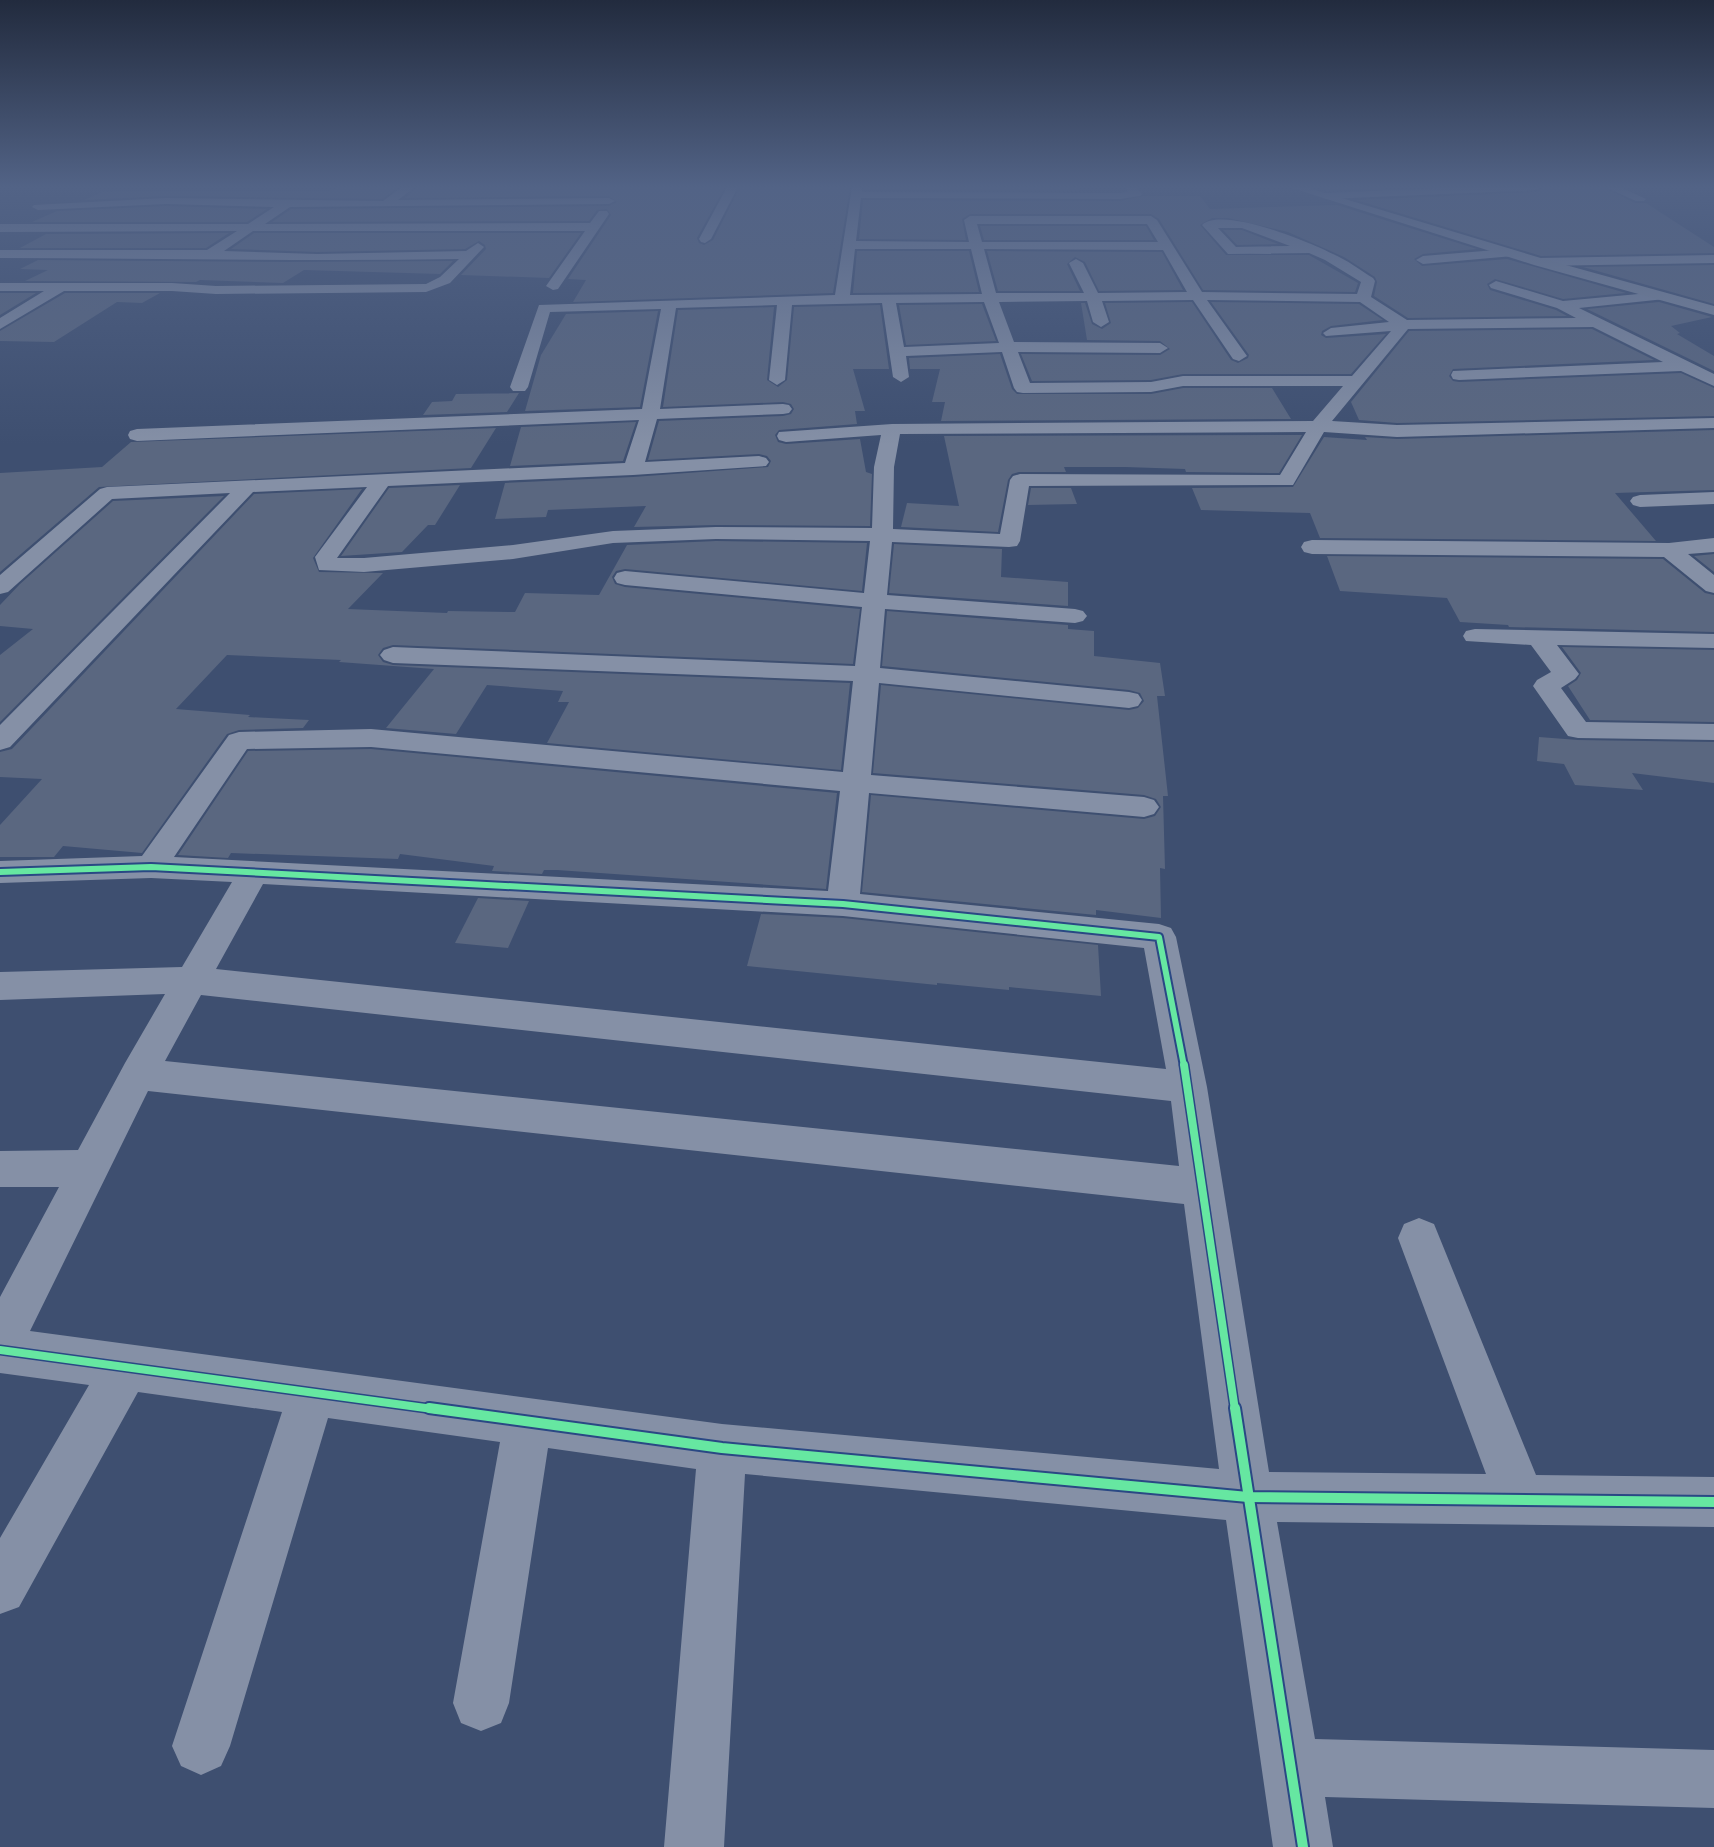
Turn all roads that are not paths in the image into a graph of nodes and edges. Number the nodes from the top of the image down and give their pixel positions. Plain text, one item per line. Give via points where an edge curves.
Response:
1 (84, 273) edge
2 (453, 273) edge
3 (562, 273) edge
4 (845, 273) edge
5 (983, 273) edge
6 (1081, 273) edge
7 (1183, 273) edge
8 (1356, 273) edge
9 (1579, 273) edge
10 (1280, 282) dead end
11 (1496, 285) dead end
12 (553, 286) dead end
13 (0, 287) edge
14 (61, 287) junction
15 (1197, 296) junction
16 (1660, 296) junction
17 (1093, 297) junction
18 (1293, 297) junction
19 (888, 298) junction
20 (990, 298) junction
21 (1363, 298) junction
22 (842, 299) junction
23 (785, 301) junction
24 (669, 305) junction
25 (1562, 305) junction
26 (28, 307) junction
27 (51, 307) dead end
28 (1714, 311) edge
29 (1101, 322) dead end
30 (1596, 322) junction
31 (0, 324) edge
32 (1404, 325) junction
33 (1331, 333) dead end
34 (1008, 347) junction
35 (1160, 348) dead end
36 (897, 351) junction
37 (1239, 356) dead end
38 (1685, 366) junction
39 (1459, 375) dead end
40 (902, 377) dead end
41 (777, 380) dead end
42 (1355, 381) junction
43 (1714, 381) edge
44 (519, 387) dead end
45 (783, 409) dead end
46 (650, 414) junction
47 (1714, 423) edge
48 (1318, 426) junction
49 (892, 429) junction
50 (137, 435) dead end
51 (786, 436) dead end
52 (759, 462) dead end
53 (633, 469) junction
54 (381, 482) junction
55 (246, 488) junction
56 (1714, 498) edge
57 (1674, 499) junction
58 (1640, 501) dead end
59 (1706, 521) dead end
60 (882, 535) junction
61 (1714, 545) edge
62 (1312, 547) dead end
63 (1669, 550) junction
64 (625, 578) dead end
65 (1714, 586) edge
66 (0, 587) edge
67 (874, 601) junction
68 (1075, 616) dead end
69 (1475, 636) dead end
70 (1539, 639) junction
71 (1714, 641) edge
72 (393, 655) dead end
73 (865, 674) junction
74 (1128, 699) dead end
75 (1714, 732) edge
76 (0, 741) edge
77 (856, 783) junction
78 (1144, 807) dead end
79 (151, 867) junction
80 (0, 872) edge
81 (253, 873) junction
82 (843, 904) junction
83 (192, 980) junction
84 (0, 986) edge
85 (138, 1074) junction
86 (1188, 1087) junction
87 (91, 1168) junction
88 (0, 1169) edge
89 (1203, 1187) junction
90 (1419, 1238) dead end
91 (0, 1343) edge
92 (0, 1350) edge
93 (126, 1366) junction
94 (312, 1393) junction
95 (528, 1422) junction
96 (722, 1448) junction
97 (1248, 1497) junction
98 (1521, 1500) junction
99 (1714, 1502) edge
100 (0, 1588) edge
101 (481, 1703) dead end
102 (201, 1746) dead end
103 (1291, 1767) junction
104 (1714, 1779) edge
105 (694, 1847) edge
106 (1303, 1847) edge

1 - 14 street
2 - 14 street via 437,286 426,288
3 - 12 street
4 - 22 street
5 - 20 street
6 - 17 street
7 - 15 street
8 - 21 street via 1368,281
9 - 16 main road
10 - 18 street
11 - 25 street
13 - 14 street
14 - 26 street
15 - 17 street
15 - 18 street
15 - 37 street
16 - 25 street
16 - 28 main road
17 - 20 street
17 - 29 street
18 - 21 street
19 - 20 street
19 - 22 street
19 - 36 street
20 - 34 street
21 - 32 street
22 - 23 street
23 - 24 street
23 - 41 street
24 - 44 street via 544,308
24 - 46 street
25 - 30 street
26 - 27 street
26 - 31 street
30 - 32 street
30 - 38 street
32 - 33 street
32 - 42 street
34 - 35 street
34 - 36 street
34 - 42 street via 1023,388 1151,387 1183,381
36 - 40 street
38 - 39 street
38 - 43 street
42 - 48 street
45 - 46 street
46 - 50 street
46 - 53 street
47 - 48 street via 1397,431
48 - 49 street
48 - 60 street via 1286,481 1020,480 1009,541
49 - 51 street
49 - 60 street via 885,467
52 - 53 street
53 - 54 street
54 - 55 street
54 - 60 street via 326,557 327,565 513,552 613,537 716,533
55 - 66 street via 107,494
55 - 76 street
56 - 57 street
57 - 58 street
57 - 59 street
60 - 67 street
61 - 63 street
62 - 63 street
63 - 65 street
64 - 67 street
67 - 68 street
67 - 73 street
69 - 70 street
70 - 71 street
70 - 75 street via 1566,674 1546,686 1578,730
72 - 73 street
73 - 74 street
73 - 77 street
77 - 78 street
77 - 79 street via 371,738 239,741
77 - 82 street
79 - 80 street
79 - 81 street
81 - 82 street
81 - 83 street
82 - 86 street via 1159,937
83 - 84 street
83 - 85 street
83 - 86 street
85 - 87 street
85 - 89 street
86 - 89 street
87 - 88 street
87 - 91 street
89 - 97 street
90 - 98 street
92 - 93 street
93 - 94 street
93 - 100 street
94 - 95 street
94 - 102 street
95 - 96 street
95 - 101 street
96 - 97 street
96 - 105 street
97 - 98 street
97 - 103 street
98 - 99 street
103 - 104 street
103 - 106 street

